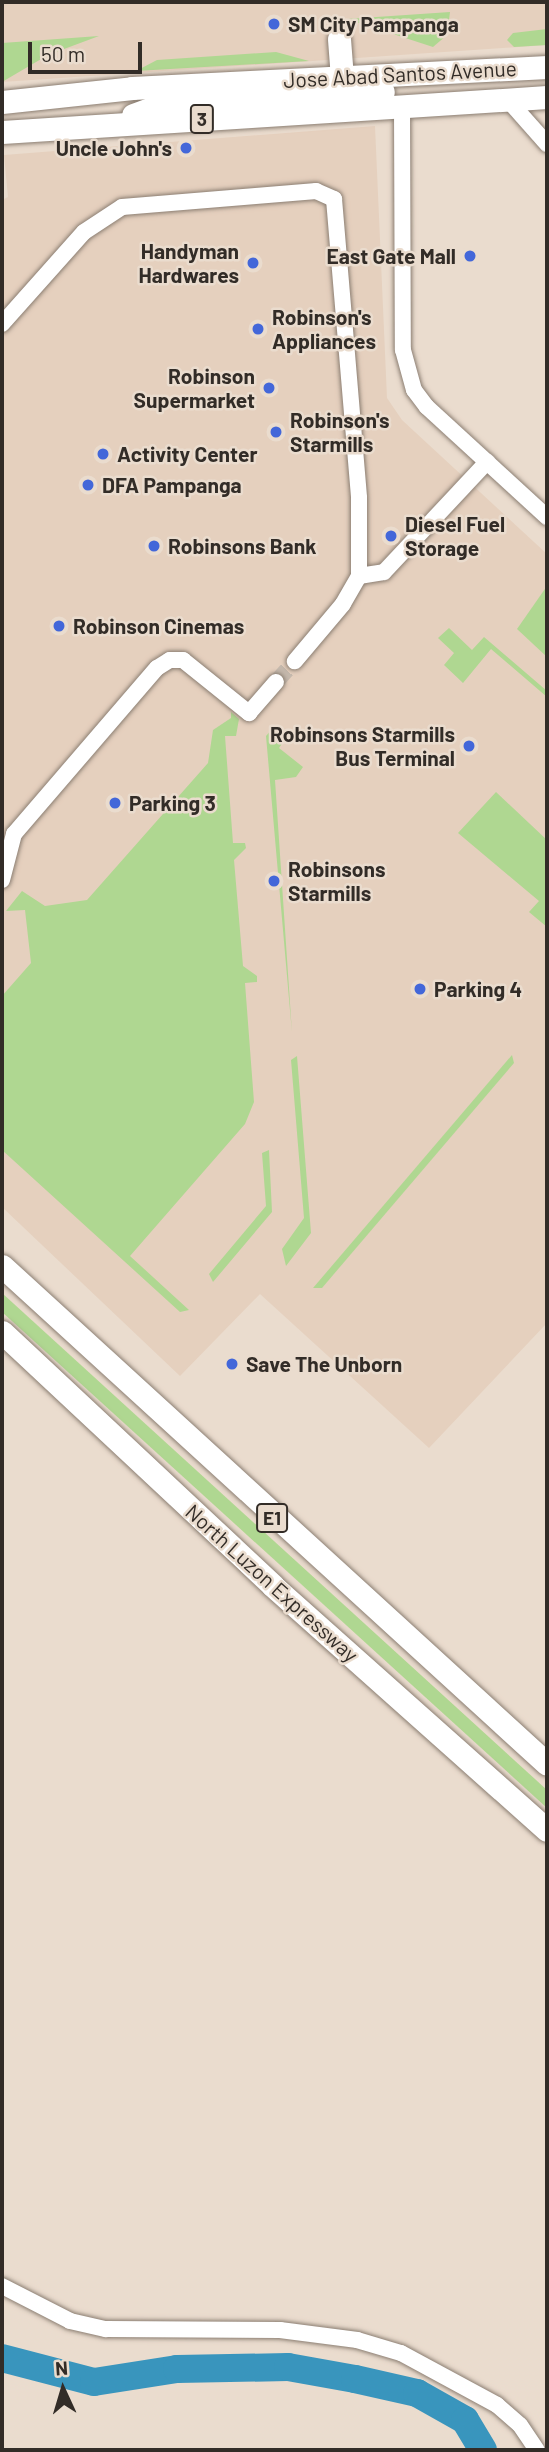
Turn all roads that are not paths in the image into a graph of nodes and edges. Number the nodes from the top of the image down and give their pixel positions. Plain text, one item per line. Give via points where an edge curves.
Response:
1 (339, 39) dead end
2 (547, 66) edge
3 (342, 86) junction
4 (547, 88) edge
5 (547, 97) edge
6 (508, 100) junction
7 (2, 102) edge
8 (402, 107) junction
9 (114, 122) junction
10 (2, 132) edge
11 (547, 145) edge
12 (2, 324) edge
13 (487, 462) junction
14 (547, 517) edge
15 (359, 576) junction
16 (295, 661) tunnel mouth
17 (276, 682) tunnel mouth
18 (2, 880) edge
19 (2, 1266) edge
20 (2, 1332) edge
21 (547, 1764) edge
22 (547, 1830) edge
23 (2, 2286) edge
24 (537, 2450) edge

1 - 3 highway
2 - 3 highway, Jose Abad Santos Avenue / 3
3 - 4 highway
3 - 7 highway, Jose Abad Santos Avenue / 3 via 132,88
3 - 9 highway via 168,102
5 - 6 highway, Jose Abad Santos Avenue / 3
6 - 8 highway, Jose Abad Santos Avenue / 3
6 - 11 street
8 - 9 highway, Jose Abad Santos Avenue / 3
8 - 13 street via 403,350 407,371 426,407
9 - 10 highway, Jose Abad Santos Avenue / 3
12 - 15 street via 84,232 122,207 326,192 337,208 359,498
13 - 14 street
13 - 15 street via 384,572
15 - 16 street via 343,604
17 - 18 street via 249,713 183,660 170,660 157,668 14,834
19 - 21 highway, E1 via 294,1538
20 - 22 highway, North Luzon Expressway / E1 via 273,1586
23 - 24 street via 69,2321 106,2329 280,2330 357,2340 401,2353 497,2404 520,2425

